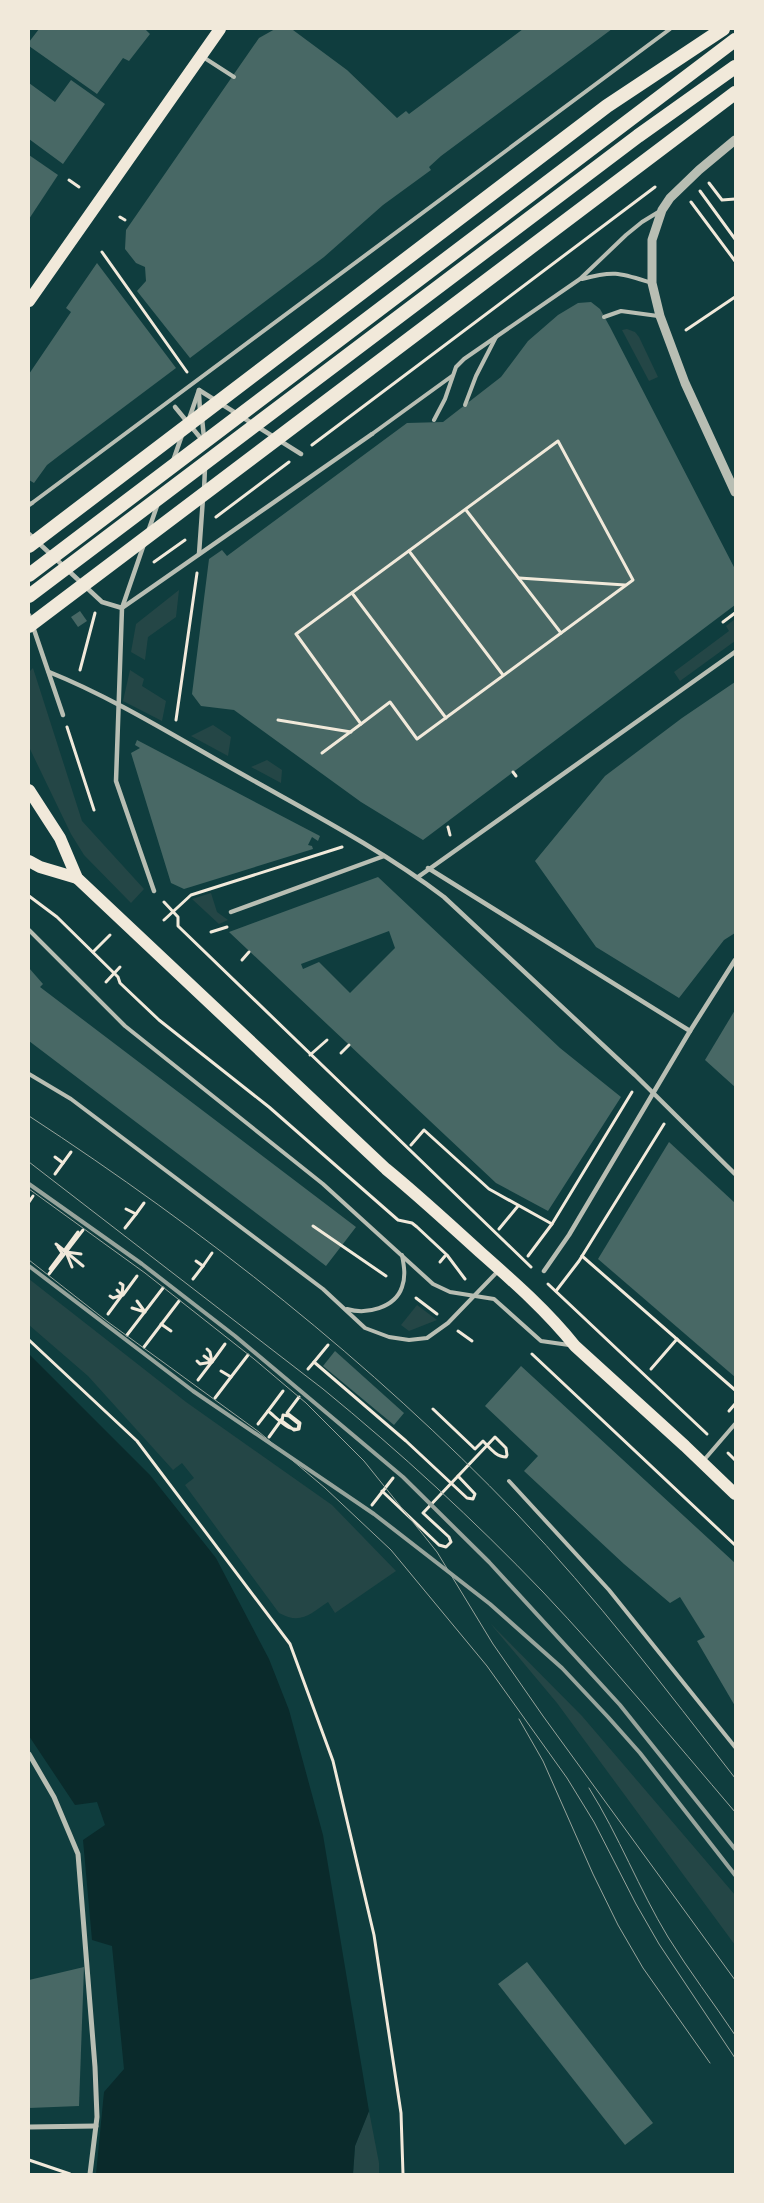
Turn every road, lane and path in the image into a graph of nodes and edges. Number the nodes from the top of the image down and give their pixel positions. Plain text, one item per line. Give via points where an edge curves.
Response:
1 (220, 29) edge
2 (670, 29) edge
3 (723, 29) edge
4 (735, 40) edge
5 (201, 56) junction
6 (735, 67) edge
7 (234, 77) dead end
8 (735, 93) edge
9 (735, 140) edge
10 (701, 173) junction
11 (69, 180) dead end
12 (657, 185) dead end
13 (79, 187) dead end
14 (704, 196) dead end
15 (735, 199) edge
16 (691, 201) dead end
17 (662, 210) junction
18 (120, 216) dead end
19 (125, 220) dead end
20 (735, 239) edge
21 (102, 252) dead end
22 (735, 261) edge
23 (580, 279) junction
24 (652, 284) junction
25 (33, 287) edge
26 (735, 297) edge
27 (29, 301) edge
28 (660, 316) junction
29 (604, 317) dead end
30 (686, 330) dead end
31 (497, 335) junction
32 (188, 373) dead end
33 (452, 376) junction
34 (199, 390) junction
35 (170, 401) junction
36 (465, 405) dead end
37 (175, 407) joint
38 (434, 420) dead end
39 (188, 422) junction
40 (372, 434) joint
41 (205, 454) dead end
42 (301, 454) junction
43 (168, 475) dead end
44 (165, 485) dead end
45 (735, 492) edge
46 (30, 504) edge
47 (466, 510) junction
48 (202, 528) junction
49 (29, 534) edge
50 (29, 546) edge
51 (409, 551) junction
52 (199, 554) junction
53 (198, 572) dead end
54 (29, 575) edge
55 (132, 578) junction
56 (518, 578) junction
57 (625, 585) junction
58 (352, 593) junction
59 (29, 596) edge
60 (102, 602) junction
61 (122, 608) junction
62 (735, 613) edge
63 (29, 615) edge
64 (723, 622) dead end
65 (29, 626) edge
66 (560, 633) junction
67 (735, 652) edge
68 (49, 672) junction
69 (503, 675) junction
70 (77, 683) junction
71 (120, 707) junction
72 (63, 715) joint
73 (446, 718) junction
74 (278, 720) dead end
75 (362, 724) junction
76 (351, 732) junction
77 (173, 736) junction
78 (322, 753) dead end
79 (513, 772) dead end
80 (516, 776) dead end
81 (29, 790) edge
82 (94, 810) dead end
83 (360, 841) junction
84 (384, 856) junction
85 (29, 861) edge
86 (428, 868) junction
87 (418, 877) junction
88 (76, 878) junction
89 (154, 891) dead end
90 (29, 896) edge
91 (173, 912) junction
92 (231, 912) dead end
93 (164, 920) dead end
94 (29, 930) edge
95 (99, 947) dead end
96 (93, 952) junction
97 (249, 952) dead end
98 (242, 960) dead end
99 (735, 960) edge
100 (120, 967) dead end
101 (114, 974) junction
102 (106, 982) dead end
103 (690, 1031) junction
104 (327, 1040) dead end
105 (349, 1045) dead end
106 (341, 1053) dead end
107 (310, 1055) junction
108 (29, 1074) edge
109 (640, 1080) junction
110 (653, 1093) junction
111 (671, 1112) junction
112 (411, 1145) dead end
113 (71, 1152) dead end
114 (55, 1157) dead end
115 (63, 1163) junction
116 (55, 1174) dead end
117 (735, 1174) edge
118 (34, 1196) dead end
119 (29, 1202) edge
120 (144, 1203) dead end
121 (518, 1206) junction
122 (126, 1209) dead end
123 (136, 1214) junction
124 (552, 1224) junction
125 (313, 1226) dead end
126 (125, 1228) dead end
127 (499, 1229) dead end
128 (83, 1230) dead end
129 (78, 1232) dead end
130 (56, 1244) dead end
131 (64, 1252) junction
132 (212, 1253) dead end
133 (81, 1254) dead end
134 (402, 1255) junction
135 (445, 1256) dead end
136 (528, 1256) dead end
137 (582, 1256) junction
138 (196, 1261) dead end
139 (440, 1262) dead end
140 (83, 1266) dead end
141 (203, 1266) junction
142 (72, 1267) dead end
143 (50, 1269) dead end
144 (532, 1269) dead end
145 (459, 1270) dead end
146 (500, 1270) junction
147 (544, 1271) dead end
148 (49, 1274) dead end
149 (137, 1276) dead end
150 (386, 1276) dead end
151 (542, 1278) dead end
152 (193, 1279) dead end
153 (120, 1283) dead end
154 (163, 1288) dead end
155 (117, 1290) dead end
156 (556, 1291) junction
157 (122, 1295) junction
158 (110, 1296) dead end
159 (475, 1296) junction
160 (416, 1298) dead end
161 (137, 1301) dead end
162 (179, 1301) dead end
163 (132, 1308) dead end
164 (345, 1309) junction
165 (145, 1312) junction
166 (108, 1314) dead end
167 (439, 1316) dead end
168 (161, 1324) junction
169 (456, 1329) dead end
170 (170, 1331) dead end
171 (127, 1335) dead end
172 (677, 1339) junction
173 (29, 1340) edge
174 (472, 1341) dead end
175 (226, 1344) dead end
176 (328, 1345) dead end
177 (575, 1346) junction
178 (144, 1347) dead end
179 (526, 1348) dead end
180 (207, 1349) dead end
181 (248, 1354) dead end
182 (204, 1356) dead end
183 (197, 1362) dead end
184 (212, 1362) junction
185 (314, 1362) junction
186 (308, 1369) dead end
187 (651, 1369) dead end
188 (222, 1371) dead end
189 (230, 1377) junction
190 (198, 1380) dead end
191 (735, 1390) edge
192 (283, 1391) dead end
193 (299, 1397) dead end
194 (214, 1398) dead end
195 (433, 1409) dead end
196 (268, 1411) junction
197 (287, 1413) junction
198 (258, 1424) dead end
199 (735, 1424) edge
200 (269, 1437) dead end
201 (718, 1444) junction
202 (735, 1460) edge
203 (702, 1462) junction
204 (458, 1476) junction
205 (393, 1478) dead end
206 (509, 1481) dead end
207 (382, 1491) junction
208 (735, 1494) edge
209 (372, 1505) dead end
210 (735, 1545) edge
211 (735, 1747) edge
212 (29, 1754) edge
213 (96, 2126) junction
214 (29, 2127) edge
215 (29, 2160) edge
216 (70, 2174) edge
217 (90, 2174) edge
218 (403, 2174) edge

1 - 5 main road
2 - 35 lane
3 - 50 highway via 607,106
4 - 54 highway
5 - 7 lane
5 - 25 main road
6 - 59 highway via 638,136
8 - 65 highway
9 - 10 street
10 - 15 path via 722,200
10 - 17 street via 678,188
11 - 13 path
12 - 42 path
14 - 20 path
16 - 22 path
17 - 23 lane via 626,235
17 - 24 street via 652,240
18 - 19 path
21 - 32 path
23 - 24 lane via 607,272
23 - 31 lane
24 - 28 street
25 - 27 main road
26 - 30 path
28 - 29 lane via 621,311
28 - 45 street via 685,383
31 - 33 lane via 464,359
31 - 36 lane
33 - 38 lane
33 - 40 lane
34 - 39 street
34 - 39 street via 206,445
34 - 42 street
35 - 37 lane
35 - 46 lane
37 - 39 street
39 - 43 street
40 - 52 street
41 - 48 street
42 - 48 path
44 - 55 street
47 - 51 path
47 - 56 path
47 - 57 path via 558,441 632,580
48 - 52 street
48 - 55 path
49 - 60 street
51 - 58 path
51 - 69 path
52 - 61 street
53 - 77 path
55 - 61 street
56 - 57 path
56 - 66 path
57 - 66 path
58 - 73 path
58 - 75 path via 296,634
60 - 61 street
60 - 70 path via 97,608
61 - 71 street
62 - 64 path
63 - 68 street
66 - 69 path
67 - 86 street
68 - 70 street
68 - 72 street
69 - 73 path
70 - 71 street
71 - 77 street
71 - 89 street via 116,781
72 - 82 path
73 - 75 path via 417,739 390,702
74 - 76 path
75 - 76 path
76 - 78 path
77 - 83 street
79 - 80 path
81 - 88 main road via 60,838
83 - 84 street
83 - 91 path via 191,895
84 - 87 street
84 - 92 street
85 - 88 main road
86 - 87 street
86 - 103 street
87 - 109 street via 444,897
88 - 146 main road via 386,1169
90 - 96 path via 57,917
91 - 93 path
91 - 107 path via 178,917 178,926
94 - 134 lane via 125,1026 323,1184
95 - 96 path
96 - 101 path
97 - 98 path
99 - 103 street
100 - 101 path
101 - 102 path
101 - 145 path via 159,1020 269,1107 398,1220 417,1227
103 - 110 street
104 - 107 path
105 - 106 path
107 - 144 path
108 - 164 lane via 71,1099
109 - 110 street
109 - 124 path
110 - 111 street
110 - 147 street via 569,1235
111 - 117 street
111 - 137 path
112 - 121 path via 424,1130 489,1189
113 - 115 path
114 - 115 path
115 - 116 path
118 - 119 path
120 - 123 path
121 - 124 path
121 - 127 path
122 - 123 path
123 - 126 path
124 - 136 path
125 - 150 path
128 - 131 path
129 - 131 path
130 - 131 path
131 - 133 path
131 - 140 path
131 - 142 path
131 - 143 path
131 - 148 path
132 - 141 path
134 - 159 lane via 434,1284 450,1292
134 - 164 lane via 405,1273 402,1289 391,1301 375,1310 357,1312
135 - 139 path
137 - 156 path
137 - 172 path
138 - 141 path
141 - 152 path
146 - 159 lane
146 - 177 main road
149 - 157 path
151 - 156 path
153 - 157 path
154 - 165 path
155 - 157 path
156 - 201 path
157 - 158 path
157 - 166 path
159 - 164 lane via 437,1332 427,1338 409,1340 365,1328
159 - 177 lane via 494,1299 541,1341
160 - 167 path
161 - 165 path
162 - 168 path
163 - 165 path
165 - 171 path
168 - 170 path
168 - 178 path
169 - 174 path
172 - 187 path
172 - 191 path
173 - 218 path via 137,1441 290,1644 333,1761 374,1935 402,2113
175 - 184 path
176 - 185 path
177 - 203 main road
179 - 210 path
180 - 184 path
181 - 189 path
182 - 184 path
183 - 184 path
184 - 190 path
185 - 186 path
185 - 204 path via 466,1498 473,1499 475,1494
188 - 189 path
189 - 194 path
192 - 196 path
193 - 197 path
195 - 204 path via 475,1449 483,1441 498,1456 506,1457 508,1452 495,1438
196 - 197 path via 284,1423 294,1430 298,1429 299,1424 290,1416 283,1415 282,1421 284,1424 294,1430 299,1429 300,1423
196 - 198 path
197 - 200 path
199 - 201 lane
201 - 202 path
201 - 203 lane
203 - 208 main road
204 - 207 path via 423,1512 449,1537 451,1542 446,1547
205 - 207 path
206 - 211 lane via 609,1590
207 - 209 path
212 - 213 street via 54,1797 78,1854 95,2067
213 - 214 street
213 - 217 street
215 - 216 path

